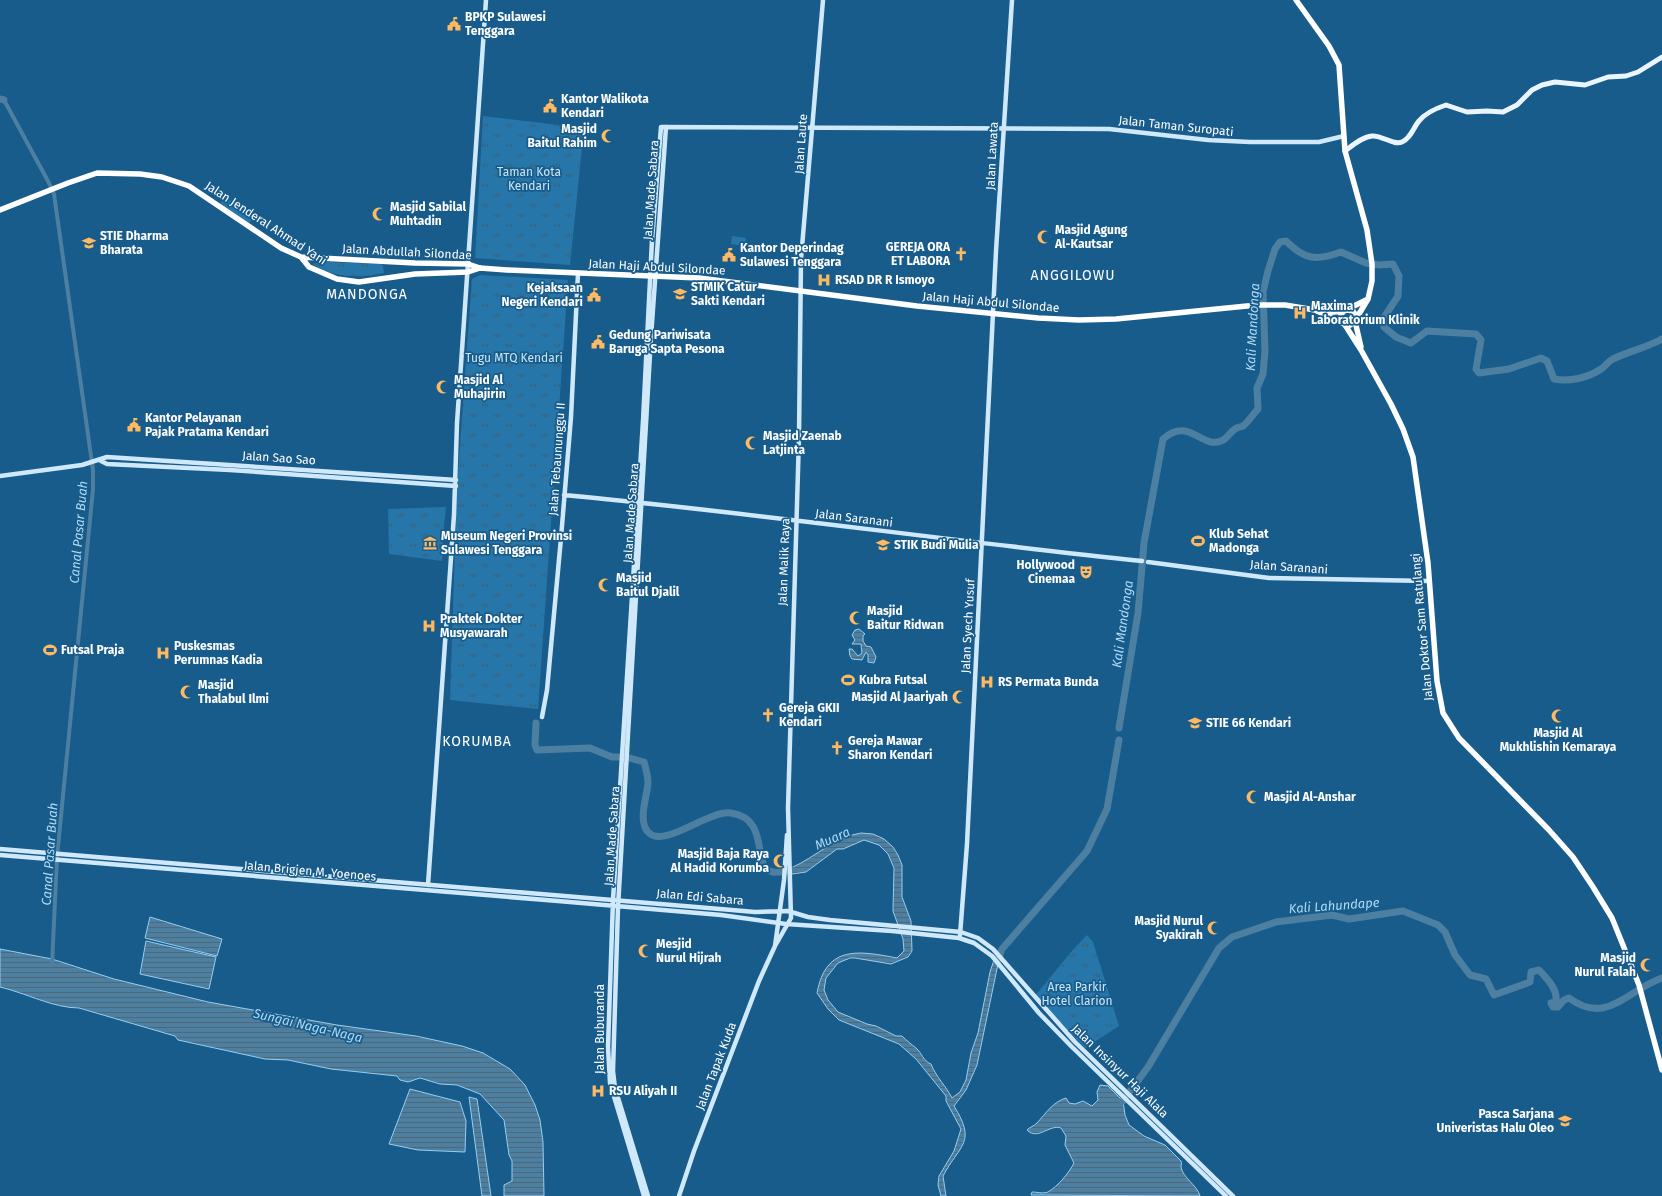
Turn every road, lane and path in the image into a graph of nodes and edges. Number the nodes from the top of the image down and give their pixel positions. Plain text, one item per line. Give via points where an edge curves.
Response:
1 (486, 0) edge
2 (823, 0) edge
3 (1012, 0) edge
4 (1296, 0) edge
5 (1662, 57) edge
6 (663, 127) joint
7 (812, 128) junction
8 (1004, 128) junction
9 (1344, 136) junction
10 (1345, 151) junction
11 (0, 210) edge
12 (300, 257) junction
13 (313, 257) junction
14 (468, 264) junction
15 (309, 267) junction
16 (480, 268) junction
17 (489, 268) joint
18 (468, 272) junction
19 (578, 273) junction
20 (653, 277) junction
21 (800, 290) junction
22 (1368, 299) junction
23 (1346, 310) junction
24 (1323, 313) junction
25 (994, 314) junction
26 (1356, 320) junction
27 (1343, 324) junction
28 (1361, 350) junction
29 (0, 476) edge
30 (456, 483) junction
31 (564, 495) junction
32 (640, 501) junction
33 (796, 521) junction
34 (982, 544) junction
35 (1142, 561) dead end
36 (1148, 562) dead end
37 (1428, 581) junction
38 (632, 620) junction
39 (542, 717) dead end
40 (624, 768) junction
41 (0, 849) edge
42 (0, 855) edge
43 (326, 876) junction
44 (787, 878) junction
45 (326, 882) junction
46 (428, 885) junction
47 (616, 900) junction
48 (615, 906) junction
49 (775, 911) junction
50 (781, 911) junction
51 (791, 911) junction
52 (777, 922) junction
53 (789, 924) junction
54 (891, 928) junction
55 (961, 932) junction
56 (959, 938) junction
57 (775, 946) junction
58 (1002, 964) junction
59 (1662, 1070) edge
60 (1132, 1102) junction
61 (644, 1196) edge
62 (648, 1196) edge
63 (679, 1196) edge
64 (1226, 1196) edge
65 (1233, 1196) edge

1 - 14 street
2 - 7 street, Jalan Laute
3 - 8 street, Jalan Lawata
4 - 9 highway via 1329,46 1338,65
5 - 10 main road via 1638,72 1626,76 1608,76 1585,85 1555,82 1542,85 1532,90 1517,105 1503,112 1467,112 1446,106 1424,116 1408,138 1400,143 1372,136 1357,142
6 - 7 street, Jalan Taman Suropati
6 - 20 street, Jalan Made Sabara
7 - 8 street, Jalan Taman Suropati
7 - 21 street, Jalan Laute
8 - 9 street, Jalan Taman Suropati via 1109,129 1250,142 1323,142
8 - 25 street, Jalan Lawata
9 - 10 highway
10 - 22 highway via 1367,230 1372,264
11 - 12 highway, Jalan Jenderal Ahmad Yani via 97,173 130,173 162,177 189,186 281,248
12 - 13 highway, Jalan Abdullah Silondae
12 - 15 highway, Jalan Jenderal Ahmad Yani
13 - 14 highway, Jalan Abdullah Silondae
13 - 15 highway
14 - 16 highway, Jalan Abdullah Silondae
14 - 18 street
15 - 18 highway, Jalan Jenderal Ahmad Yani via 337,279 359,282 415,274
16 - 17 highway, Jalan Abdullah Silondae
16 - 18 highway, Jalan Jenderal Ahmad Yani
17 - 19 highway, Jalan Haji Abdul Silondae
18 - 30 street via 457,423
19 - 20 highway, Jalan Haji Abdul Silondae
19 - 31 street, Jalan Tebaununggu II
20 - 21 highway, Jalan Haji Abdul Silondae via 699,278
20 - 32 street, Jalan Made Sabara
21 - 25 highway, Jalan Haji Abdul Silondae
21 - 33 street, Jalan Malik Raya
22 - 23 highway
22 - 26 highway
23 - 24 highway
23 - 26 highway via 1355,314
23 - 27 highway via 1340,316
24 - 25 highway, Jalan Haji Abdul Silondae via 1304,307 1259,305 1108,320
24 - 27 highway
25 - 34 street, Jalan Syech Yusuf
26 - 27 highway via 1350,325
26 - 28 highway, Jalan Doktor Sam Ratulangi
27 - 28 highway, Jalan Doktor Sam Ratulangi
28 - 37 highway, Jalan Doktor Sam Ratulangi via 1412,451 1425,536
29 - 30 street, Jalan Sao Sao via 101,461 108,464
30 - 46 street
31 - 32 street, Jalan Saranani
31 - 39 street, Jalan Tebaununggu II via 548,690
32 - 33 street, Jalan Saranani
32 - 38 street, Jalan Made Sabara
33 - 34 street, Jalan Saranani
33 - 44 street, Jalan Malik Raya
34 - 35 street, Jalan Saranani
34 - 55 street, Jalan Syech Yusuf
36 - 37 street, Jalan Saranani via 1269,578
37 - 59 highway, Jalan Doktor Sam Ratulangi via 1439,698 1446,719 1459,738 1549,830 1581,868 1612,918 1641,992
38 - 40 street, Jalan Made Sabara
38 - 40 street, Jalan Made Sabara via 628,749
40 - 47 street, Jalan Made Sabara
41 - 43 street, Jalan Brigjen M. Yoenoes
42 - 45 street, Jalan Brigjen M. Yoenoes
43 - 45 street
43 - 46 street, Jalan Brigjen M. Yoenoes
44 - 50 street
44 - 51 street
45 - 48 street, Jalan Brigjen M. Yoenoes
46 - 47 street, Jalan Brigjen M. Yoenoes
47 - 48 street, Jalan Made Sabara
47 - 49 street, Jalan Edi Sabara
48 - 52 street, Jalan Edi Sabara
48 - 61 street, Jalan Buburanda via 609,1075 620,1121
48 - 62 street, Jalan Buburanda via 613,1080
49 - 50 street, Jalan Edi Sabara
49 - 52 street
50 - 51 street, Jalan Edi Sabara
50 - 52 street
51 - 53 street
51 - 54 street, Jalan Insinyur Haji Alala via 815,918
52 - 53 street, Jalan Edi Sabara
52 - 57 street, Jalan Tapak Kuda
53 - 54 street, Jalan Insinyur Haji Alala
53 - 57 street, Jalan Tapak Kuda
54 - 55 street, Jalan Insinyur Haji Alala via 918,927
54 - 56 street, Jalan Insinyur Haji Alala
55 - 56 street, Jalan Syech Yusuf
55 - 58 street, Jalan Insinyur Haji Alala via 978,938 994,950
56 - 58 street, Jalan Insinyur Haji Alala via 974,943
57 - 63 street, Jalan Tapak Kuda via 759,981
58 - 60 street, Jalan Insinyur Haji Alala
60 - 64 street, Jalan Insinyur Haji Alala
60 - 65 street, Jalan Insinyur Haji Alala

